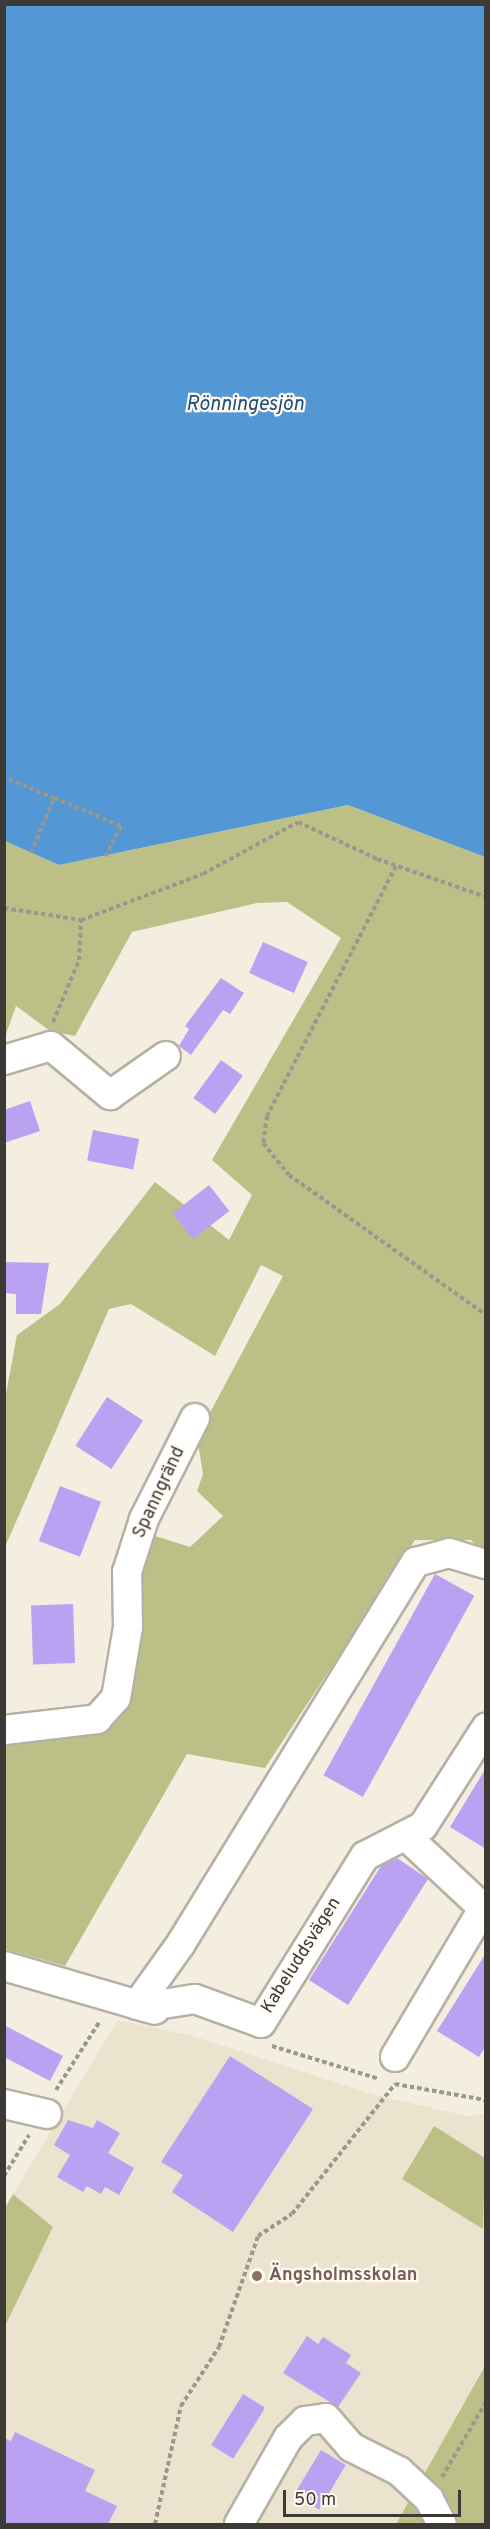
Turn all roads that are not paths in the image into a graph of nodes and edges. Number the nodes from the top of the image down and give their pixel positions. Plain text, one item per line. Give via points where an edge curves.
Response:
1 (17, 1056) edge
2 (166, 1056) dead end
3 (195, 1418) dead end
4 (486, 1564) edge
5 (486, 1728) edge
6 (4, 1730) edge
7 (414, 1831) junction
8 (484, 1906) edge
9 (4, 1966) edge
10 (139, 2006) junction
11 (395, 2070) road end
12 (4, 2104) edge
13 (44, 2114) road end
14 (239, 2524) edge
15 (442, 2524) edge

1 - 2 street via 51,1046 110,1095
3 - 6 street, Spanngränd via 144,1519 128,1572 128,1627 117,1698 97,1719
4 - 10 street via 449,1553 416,1562
5 - 7 street
7 - 8 street
7 - 10 street, Kabeluddsvägen via 365,1856 261,2023 195,1999
8 - 11 street
9 - 10 street, Kabeluddsvägen
12 - 13 street
14 - 15 street via 288,2438 305,2421 326,2418 373,2462 399,2471 429,2499

